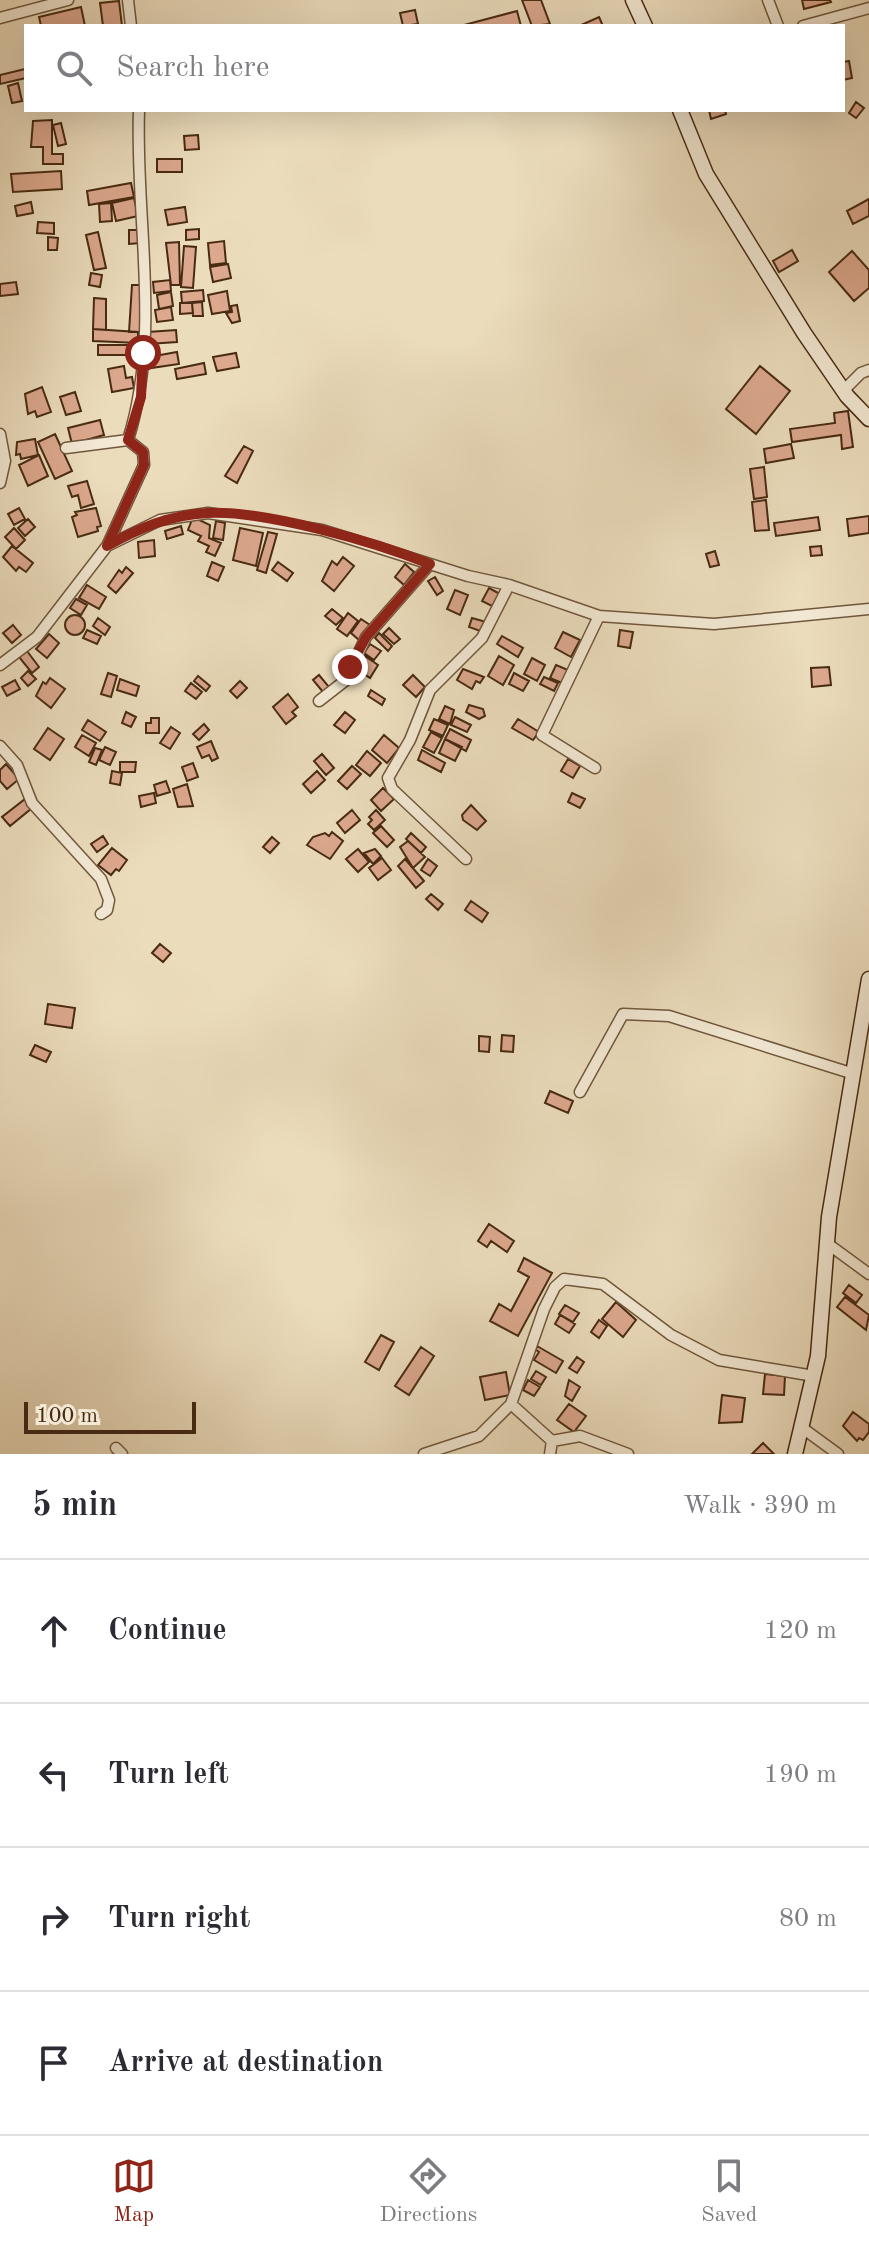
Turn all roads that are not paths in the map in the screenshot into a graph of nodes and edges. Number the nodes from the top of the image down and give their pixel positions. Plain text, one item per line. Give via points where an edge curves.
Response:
1 (68, 0) edge
2 (128, 0) edge
3 (633, 0) edge
4 (768, 0) edge
5 (869, 8) edge
6 (0, 18) edge
7 (131, 24) edge
8 (644, 24) edge
9 (777, 24) edge
10 (810, 24) edge
11 (139, 112) edge
12 (681, 112) edge
13 (869, 370) edge
14 (843, 391) junction
15 (869, 419) edge
16 (0, 434) edge
17 (128, 440) junction
18 (66, 448) dead end
19 (0, 483) edge
20 (107, 546) junction
21 (430, 564) junction
22 (509, 585) junction
23 (869, 609) edge
24 (599, 616) junction
25 (0, 665) edge
26 (319, 701) dead end
27 (0, 746) edge
28 (595, 768) dead end
29 (466, 859) dead end
30 (101, 914) dead end
31 (869, 979) edge
32 (854, 1074) junction
33 (580, 1092) dead end
34 (828, 1244) junction
35 (869, 1274) edge
36 (814, 1376) junction
37 (511, 1404) junction
38 (801, 1427) junction
39 (552, 1441) junction
40 (424, 1454) edge
41 (550, 1454) edge
42 (628, 1454) edge
43 (795, 1454) edge
44 (838, 1454) edge

1 - 6 street
2 - 7 street
3 - 8 street
4 - 9 street
5 - 10 street
11 - 17 street via 147,319 141,397
12 - 14 street via 706,174
13 - 14 street
14 - 15 street
16 - 19 street via 5,461
17 - 18 street
17 - 20 street via 143,452 144,465
20 - 21 street via 160,520 208,513 322,530
20 - 25 street via 37,637
21 - 22 street
21 - 26 street via 366,637 346,680
22 - 24 street
22 - 29 street via 482,638 430,690 388,778 392,789
23 - 24 street via 714,624
24 - 28 street via 542,735
27 - 30 street via 17,765 32,803 101,879 109,900
31 - 32 street
32 - 33 street via 669,1016 623,1014
32 - 34 street
34 - 35 street
34 - 36 street
36 - 37 street via 719,1360 683,1343 603,1284 564,1279 544,1309
36 - 38 street
37 - 39 street
37 - 40 street via 479,1436
38 - 43 street
38 - 44 street
39 - 41 street
39 - 42 street via 580,1436

